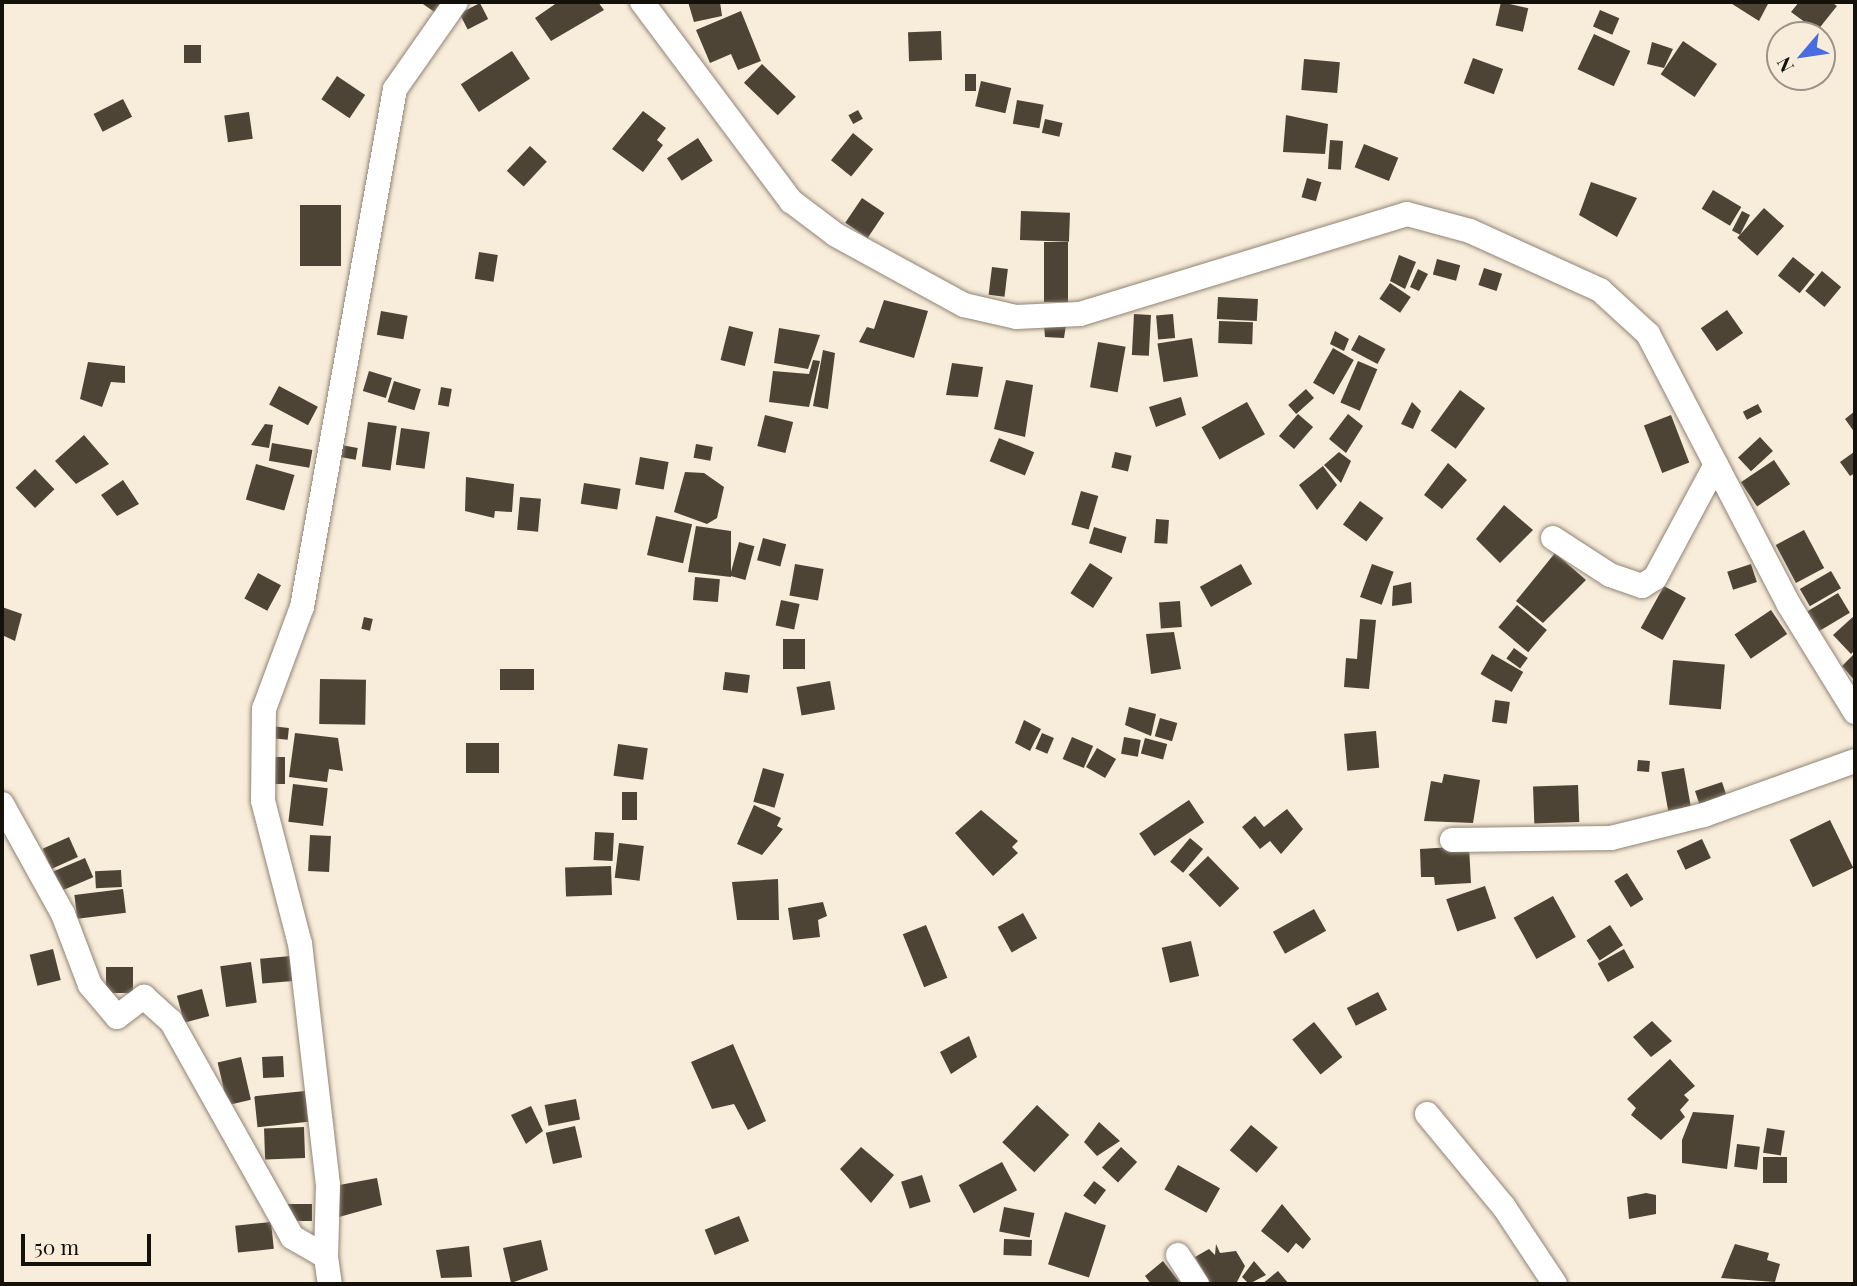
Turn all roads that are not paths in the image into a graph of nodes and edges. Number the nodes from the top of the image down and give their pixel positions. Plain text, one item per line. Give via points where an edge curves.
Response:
1 (456, 2) edge
2 (642, 2) edge
3 (1716, 464) junction
4 (1553, 538) dead end
5 (1855, 712) edge
6 (1855, 761) edge
7 (2, 804) edge
8 (1452, 840) dead end
9 (1427, 1114) dead end
10 (1178, 1255) dead end
11 (326, 1256) junction
12 (330, 1284) edge
13 (1196, 1284) edge
14 (1555, 1284) edge

1 - 11 street via 396,89 302,607 264,709 263,801 300,944 328,1185
2 - 3 street via 791,201 836,235 964,305 1009,316 1080,314 1391,217 1423,216 1470,231 1615,300 1648,334
3 - 4 street via 1655,578 1642,586 1610,575
3 - 5 street via 1831,680
6 - 8 street via 1704,816 1611,838
7 - 11 street via 63,914 90,985 117,1017 144,997 171,1021 292,1237
9 - 14 street via 1504,1207
10 - 13 street
11 - 12 street

